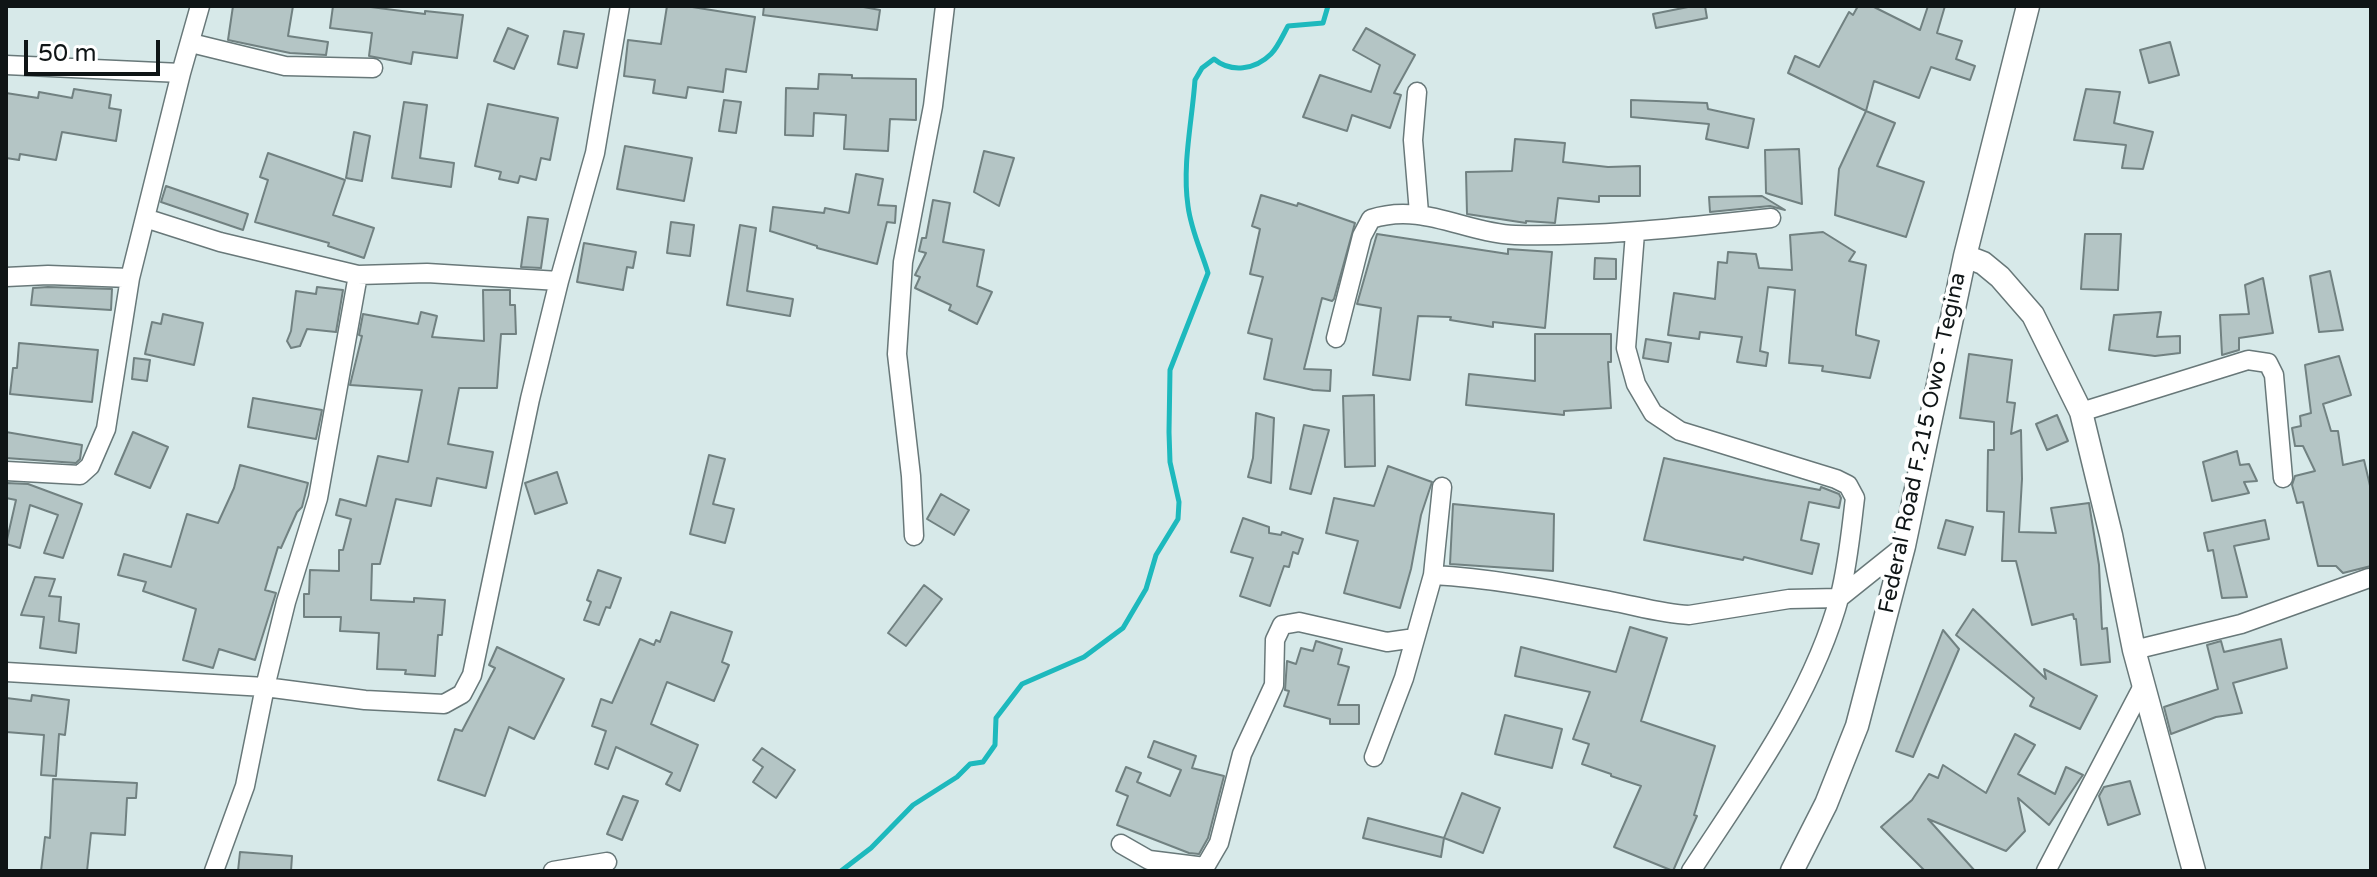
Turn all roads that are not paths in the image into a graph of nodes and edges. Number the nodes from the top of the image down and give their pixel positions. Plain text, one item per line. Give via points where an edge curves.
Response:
1 (200, 6) edge
2 (620, 6) edge
3 (945, 6) edge
4 (2028, 6) edge
5 (191, 43) junction
6 (6, 65) edge
7 (373, 68) dead end
8 (181, 73) junction
9 (1417, 92) dead end
10 (1419, 213) junction
11 (145, 218) junction
12 (1771, 218) dead end
13 (1635, 233) junction
14 (1965, 256) junction
15 (358, 275) junction
16 (6, 277) edge
17 (130, 278) junction
18 (559, 281) junction
19 (1336, 338) dead end
20 (2081, 412) junction
21 (6, 471) edge
22 (2283, 478) dead end
23 (1442, 487) dead end
24 (914, 536) dead end
25 (1904, 546) junction
26 (1433, 575) junction
27 (2369, 578) dead end
28 (1839, 598) junction
29 (1415, 638) junction
30 (2134, 650) junction
31 (6, 672) edge
32 (2143, 686) junction
33 (265, 687) junction
34 (1374, 757) dead end
35 (1121, 844) dead end
36 (607, 862) dead end
37 (214, 871) edge
38 (553, 871) edge
39 (1691, 871) edge
40 (1792, 871) edge
41 (2046, 871) edge
42 (2194, 871) edge

1 - 5 street
2 - 18 street via 595,153
3 - 24 street via 933,106 903,262 897,354
4 - 14 main road, Federal Road F.215 Owo - Tegina
5 - 7 street via 285,66
5 - 8 street
6 - 8 street
8 - 11 street
9 - 10 street via 1413,140
10 - 13 street via 1510,235
10 - 19 street via 1371,219
11 - 15 street
11 - 17 street
12 - 13 street
13 - 28 street via 1626,348 1636,384 1653,413 1680,431 1848,485 1855,498
14 - 20 main road via 2000,277 2033,315
14 - 25 main road, Federal Road F.215 Owo - Tegina
15 - 18 street via 427,273
15 - 33 street via 318,498
16 - 17 street
17 - 21 street via 106,429 90,466 80,475
18 - 33 street via 472,675 462,694 444,704
20 - 22 street via 2248,360 2268,363 2274,375
20 - 30 main road
23 - 26 street
25 - 28 street
25 - 40 main road, Federal Road F.215 Owo - Tegina via 1857,726
26 - 28 street via 1689,615 1789,599
26 - 29 street
27 - 30 street via 2241,624
28 - 39 street via 1806,684
29 - 34 street
29 - 35 street via 1387,642 1299,622 1282,625 1275,640 1274,685 1242,754 1219,843 1205,867 1149,860
30 - 32 main road
31 - 33 street
32 - 41 street
32 - 42 main road
33 - 37 street via 245,786
36 - 38 street

